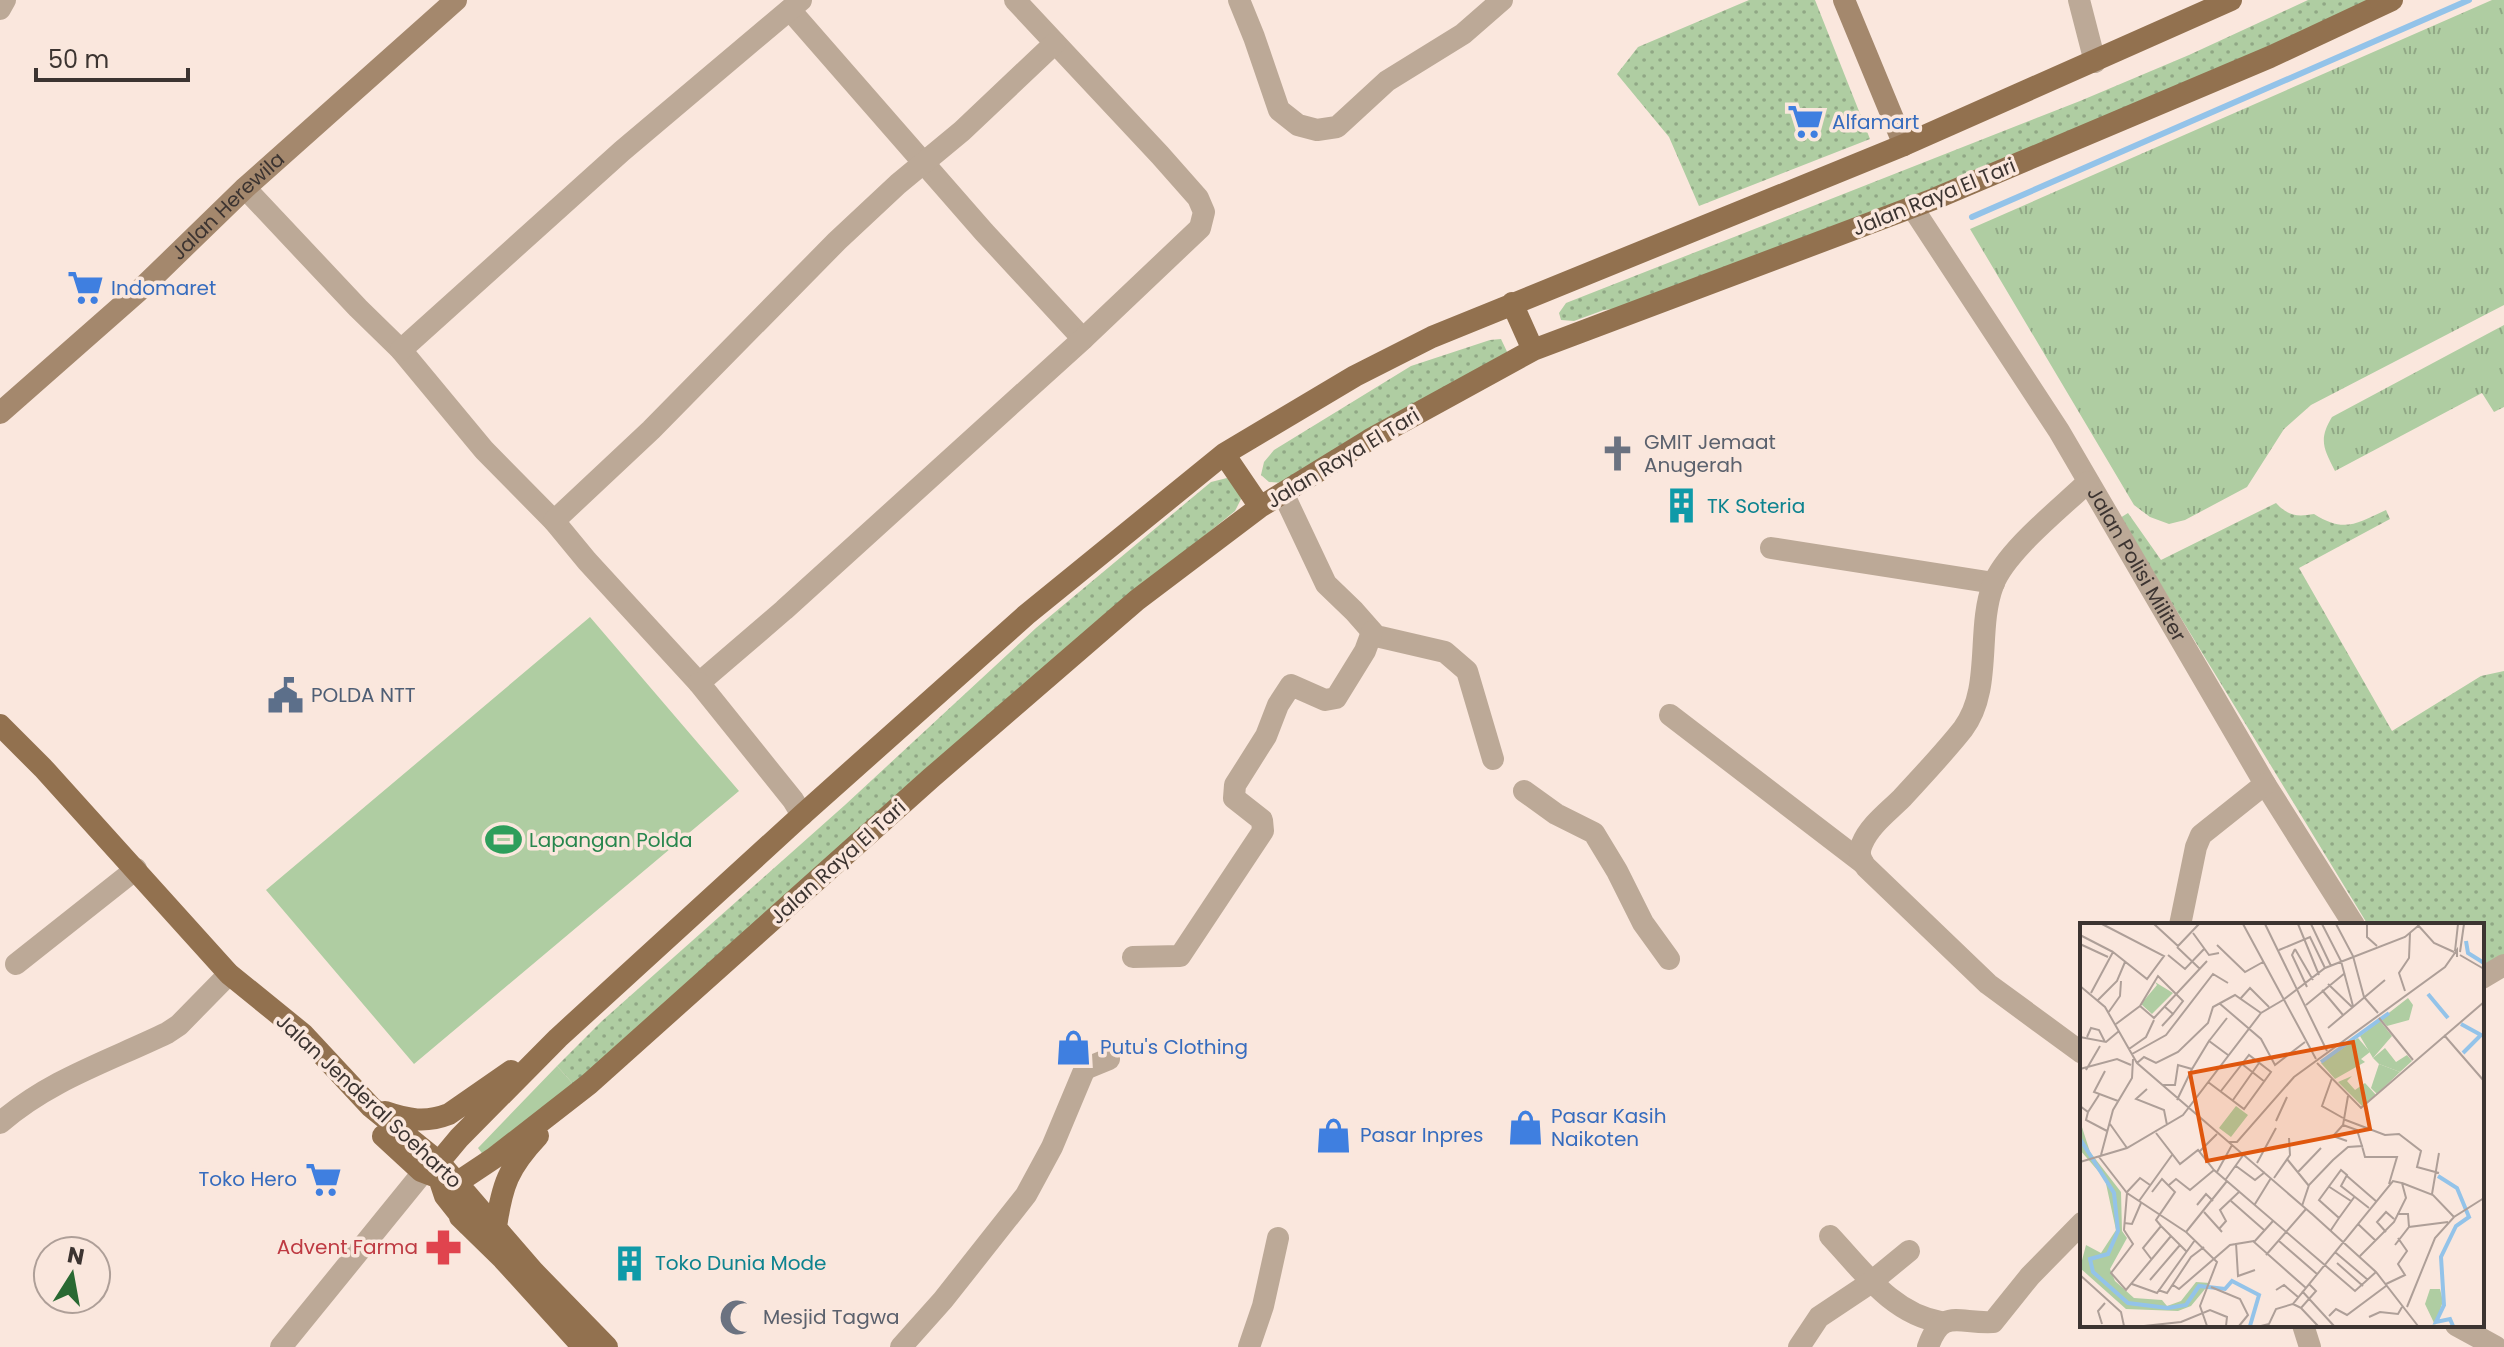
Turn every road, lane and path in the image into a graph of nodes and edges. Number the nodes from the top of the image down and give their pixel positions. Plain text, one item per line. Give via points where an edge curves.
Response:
1 (5, 0) edge
2 (456, 0) edge
3 (1015, 0) edge
4 (1239, 0) edge
5 (1502, 0) edge
6 (1844, 0) edge
7 (2079, 0) edge
8 (2231, 0) edge
9 (2392, 0) edge
10 (796, 5) edge
11 (0, 9) edge
12 (1055, 43) junction
13 (2095, 62) junction
14 (1904, 145) junction
15 (924, 163) junction
16 (245, 188) junction
17 (1912, 207) junction
18 (1512, 303) junction
19 (1083, 339) junction
20 (401, 350) junction
21 (1533, 350) junction
22 (0, 413) edge
23 (1224, 454) junction
24 (2088, 482) junction
25 (1283, 493) junction
26 (1260, 507) junction
27 (554, 521) junction
28 (1771, 548) dead end
29 (1994, 583) junction
30 (1372, 632) junction
31 (699, 683) junction
32 (1670, 715) dead end
33 (0, 725) edge
34 (1493, 759) dead end
35 (2265, 784) junction
36 (1524, 791) dead end
37 (802, 815) junction
38 (1863, 863) junction
39 (136, 869) junction
40 (2180, 923) edge
41 (2353, 923) edge
42 (1133, 957) dead end
43 (1669, 959) dead end
44 (16, 964) dead end
45 (2504, 965) edge
46 (229, 974) junction
47 (2484, 977) edge
48 (558, 1038) junction
49 (2080, 1052) edge
50 (1109, 1059) dead end
51 (589, 1084) junction
52 (368, 1111) junction
53 (0, 1123) edge
54 (439, 1175) junction
55 (2080, 1225) edge
56 (496, 1227) junction
57 (1830, 1236) dead end
58 (1278, 1238) dead end
59 (1909, 1251) dead end
60 (1866, 1286) junction
61 (1941, 1322) junction
62 (2304, 1327) edge
63 (2460, 1327) edge
64 (578, 1346) edge
65 (281, 1347) edge
66 (607, 1347) edge
67 (901, 1347) edge
68 (1249, 1347) edge
69 (1799, 1347) edge
70 (1928, 1347) edge
71 (2310, 1347) edge
72 (2496, 1347) edge

1 - 11 street
2 - 16 main road, Jalan Herewila
3 - 12 street
4 - 5 street via 1279,110 1298,125 1317,130 1337,127 1387,81 1463,34
6 - 14 main road
7 - 13 street
8 - 13 main road
9 - 17 main road, Jalan Raya El Tari via 2270,57
10 - 15 street
10 - 20 street via 622,151
12 - 15 street
12 - 19 street via 1198,198 1204,212 1200,228 1189,240
13 - 14 main road
14 - 18 main road
15 - 19 street
15 - 27 street via 837,241
16 - 20 street
16 - 22 main road, Jalan Herewila
17 - 21 main road, Jalan Raya El Tari
17 - 24 street, Jalan Polisi Militer
18 - 21 main road
18 - 23 main road via 1355,376
19 - 31 street
20 - 27 street via 484,450
21 - 25 main road, Jalan Raya El Tari
23 - 26 main road
23 - 37 main road via 1026,615
24 - 29 street via 2013,555
24 - 35 street, Jalan Polisi Militer
25 - 26 main road, Jalan Raya El Tari
25 - 30 street via 1326,584
26 - 51 main road, Jalan Raya El Tari via 1114,620
27 - 31 street
28 - 29 street
29 - 38 street via 1980,685 1966,725 1868,832 1860,851
30 - 34 street via 1445,652 1467,671
30 - 42 street via 1336,698 1325,700 1291,685 1278,705 1266,736 1235,785 1234,798 1262,820 1263,831 1180,956
31 - 37 street
32 - 38 street
33 - 39 main road, Jalan Jenderal Soeharto
35 - 40 street via 2198,839
35 - 41 street, Jalan Polisi Militer
36 - 43 street via 1594,833
37 - 48 main road
38 - 49 street via 1988,984
39 - 44 street
39 - 46 main road, Jalan Jenderal Soeharto
45 - 47 street
46 - 52 main road, Jalan Jenderal Soeharto
46 - 53 street via 167,1033 52,1086
48 - 52 main road via 449,1114 408,1120
48 - 54 main road via 459,1138
50 - 67 street via 1083,1073 1026,1195
51 - 54 main road, Jalan Raya El Tari via 494,1158
51 - 56 main road via 510,1171
52 - 54 main road, Jalan Jenderal Soeharto
52 - 54 main road, Jalan Jenderal Soeharto via 383,1136
54 - 56 main road, Jalan Jenderal Soeharto
54 - 64 main road, Jalan Jenderal Soeharto via 468,1225
54 - 65 street
55 - 61 street via 1993,1322
56 - 66 main road, Jalan Jenderal Soeharto
57 - 60 street
58 - 68 street
59 - 60 street
60 - 61 street via 1908,1312
60 - 69 street via 1819,1317
61 - 70 street
62 - 71 street
63 - 72 street

